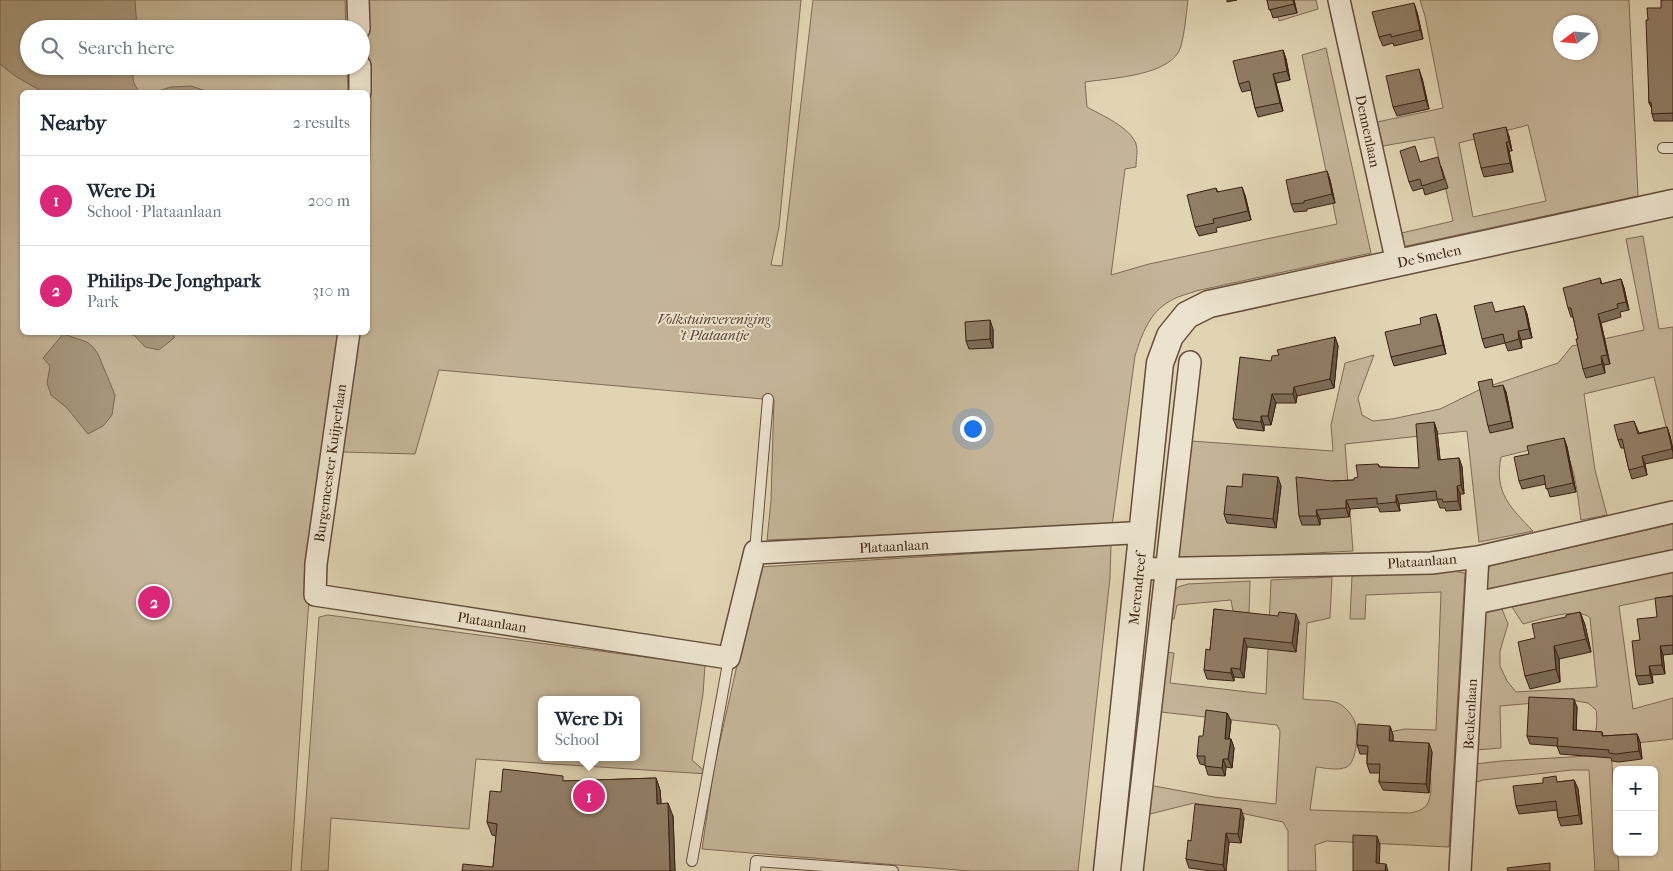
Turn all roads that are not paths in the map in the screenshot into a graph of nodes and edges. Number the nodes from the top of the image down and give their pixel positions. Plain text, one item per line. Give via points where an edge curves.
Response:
1 (358, 0) edge
2 (1338, 0) edge
3 (359, 20) edge
4 (360, 75) edge
5 (360, 90) edge
6 (1673, 203) edge
7 (1397, 263) junction
8 (1188, 315) joint
9 (349, 335) edge
10 (1190, 362) dead end
11 (768, 399) dead end
12 (1673, 512) edge
13 (1144, 534) junction
14 (755, 551) junction
15 (1478, 557) junction
16 (1673, 561) edge
17 (1139, 569) junction
18 (1166, 570) junction
19 (315, 595) joint
20 (1476, 603) junction
21 (729, 658) junction
22 (692, 861) dead end
23 (828, 869) edge
24 (756, 871) edge
25 (893, 871) edge
26 (1107, 871) edge
27 (1132, 871) edge
28 (1460, 871) edge

1 - 3 street
2 - 7 street, Dennenlaan
4 - 5 street
6 - 7 street, De Smelen
7 - 8 street, De Smelen via 1209,304
8 - 13 street, Merendreef via 1170,336 1160,363
9 - 19 street, Burgemeester Kuijperlaan via 316,564
10 - 18 street, Merendreef
11 - 14 lane
12 - 15 street, Plataanlaan
13 - 14 street, Plataanlaan
13 - 17 street, Merendreef
14 - 21 street
15 - 18 street, Plataanlaan via 1431,562
15 - 20 street, Beukenlaan
16 - 20 street
17 - 18 street, Plataanlaan
17 - 26 street, Merendreef
18 - 27 street, Merendreef
19 - 21 street, Plataanlaan
20 - 28 street, Beukenlaan
21 - 22 lane
23 - 24 lane via 756,861
23 - 25 lane

